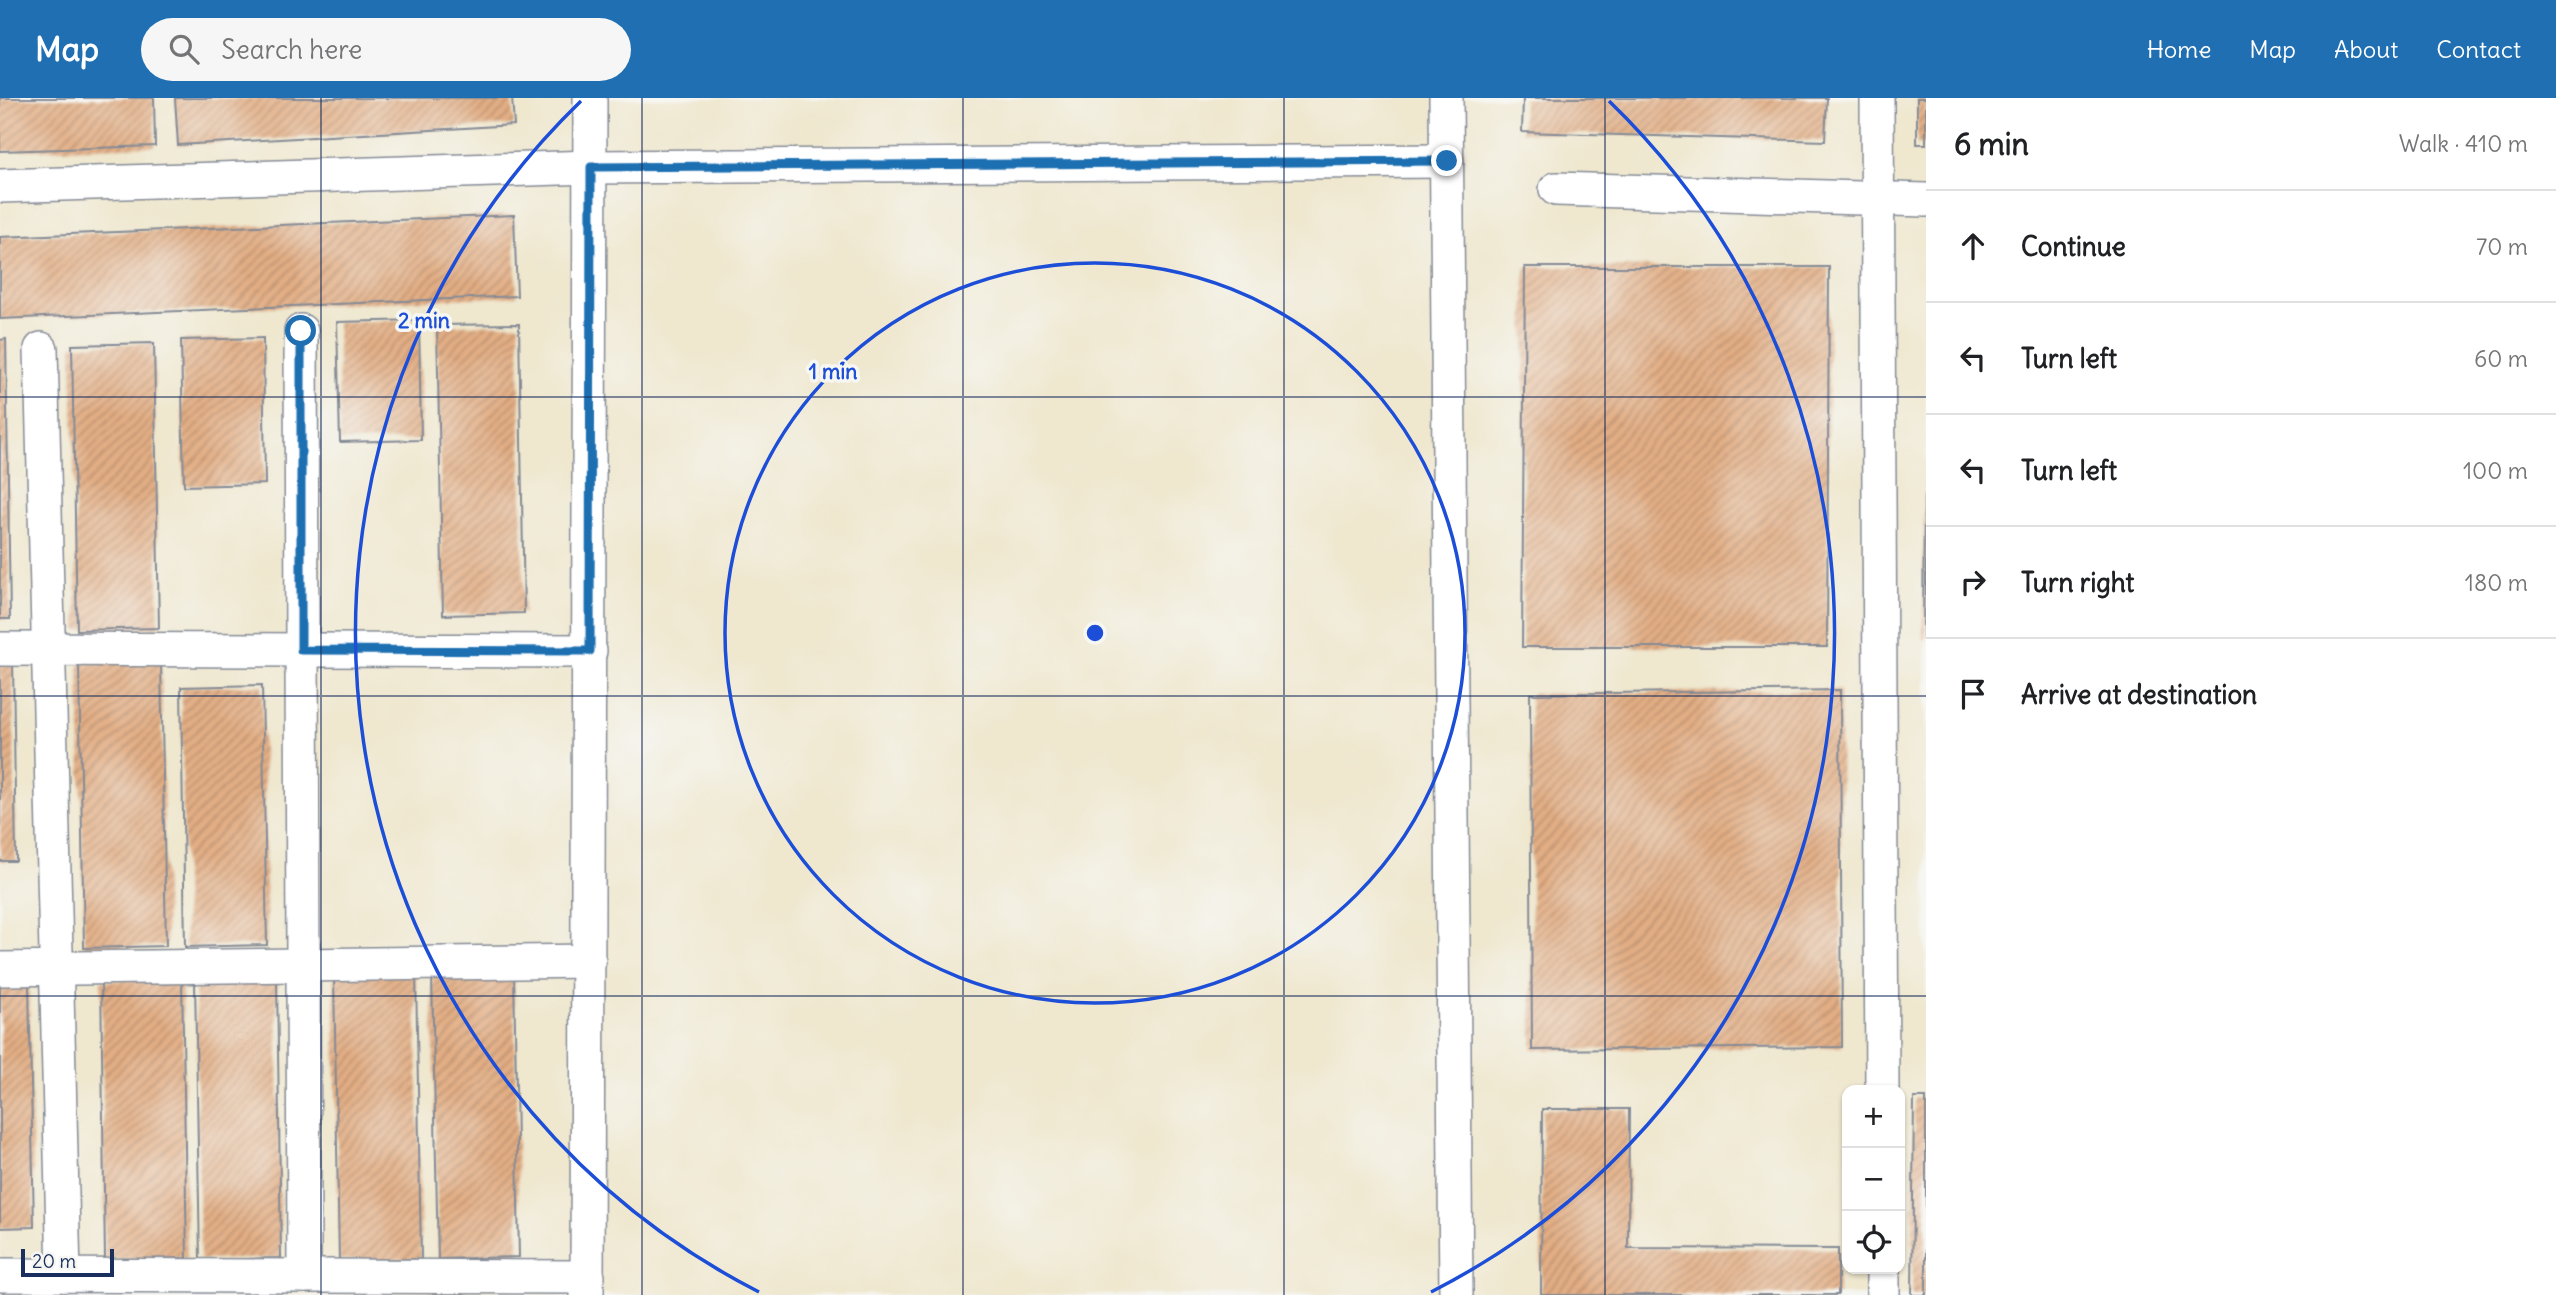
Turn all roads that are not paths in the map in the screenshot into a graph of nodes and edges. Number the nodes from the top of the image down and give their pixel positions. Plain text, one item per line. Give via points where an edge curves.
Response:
1 (590, 98) edge
2 (1446, 98) edge
3 (1877, 98) edge
4 (1447, 161) junction
5 (591, 167) junction
6 (0, 187) edge
7 (1556, 189) dead end
8 (1878, 199) junction
9 (1926, 200) edge
10 (301, 331) dead end
11 (41, 349) dead end
12 (0, 649) edge
13 (48, 649) junction
14 (301, 650) junction
15 (590, 651) junction
16 (589, 961) junction
17 (303, 965) junction
18 (0, 969) edge
19 (57, 969) junction
20 (1882, 1085) edge
21 (1883, 1274) edge
22 (0, 1275) edge
23 (64, 1275) junction
24 (304, 1276) junction
25 (587, 1286) edge
26 (1456, 1295) edge
27 (1883, 1295) edge

1 - 5 street
2 - 4 street
3 - 8 street
4 - 5 street
4 - 26 street
5 - 6 street
5 - 15 street
7 - 8 street
8 - 9 street
8 - 20 street
10 - 14 street
11 - 13 street
12 - 13 street
13 - 14 street
13 - 19 street
14 - 15 street
14 - 17 street
15 - 16 street
16 - 17 street
16 - 25 street
17 - 19 street
17 - 24 street
18 - 19 street
19 - 23 street
21 - 27 street
22 - 23 street
23 - 24 street
24 - 25 street

